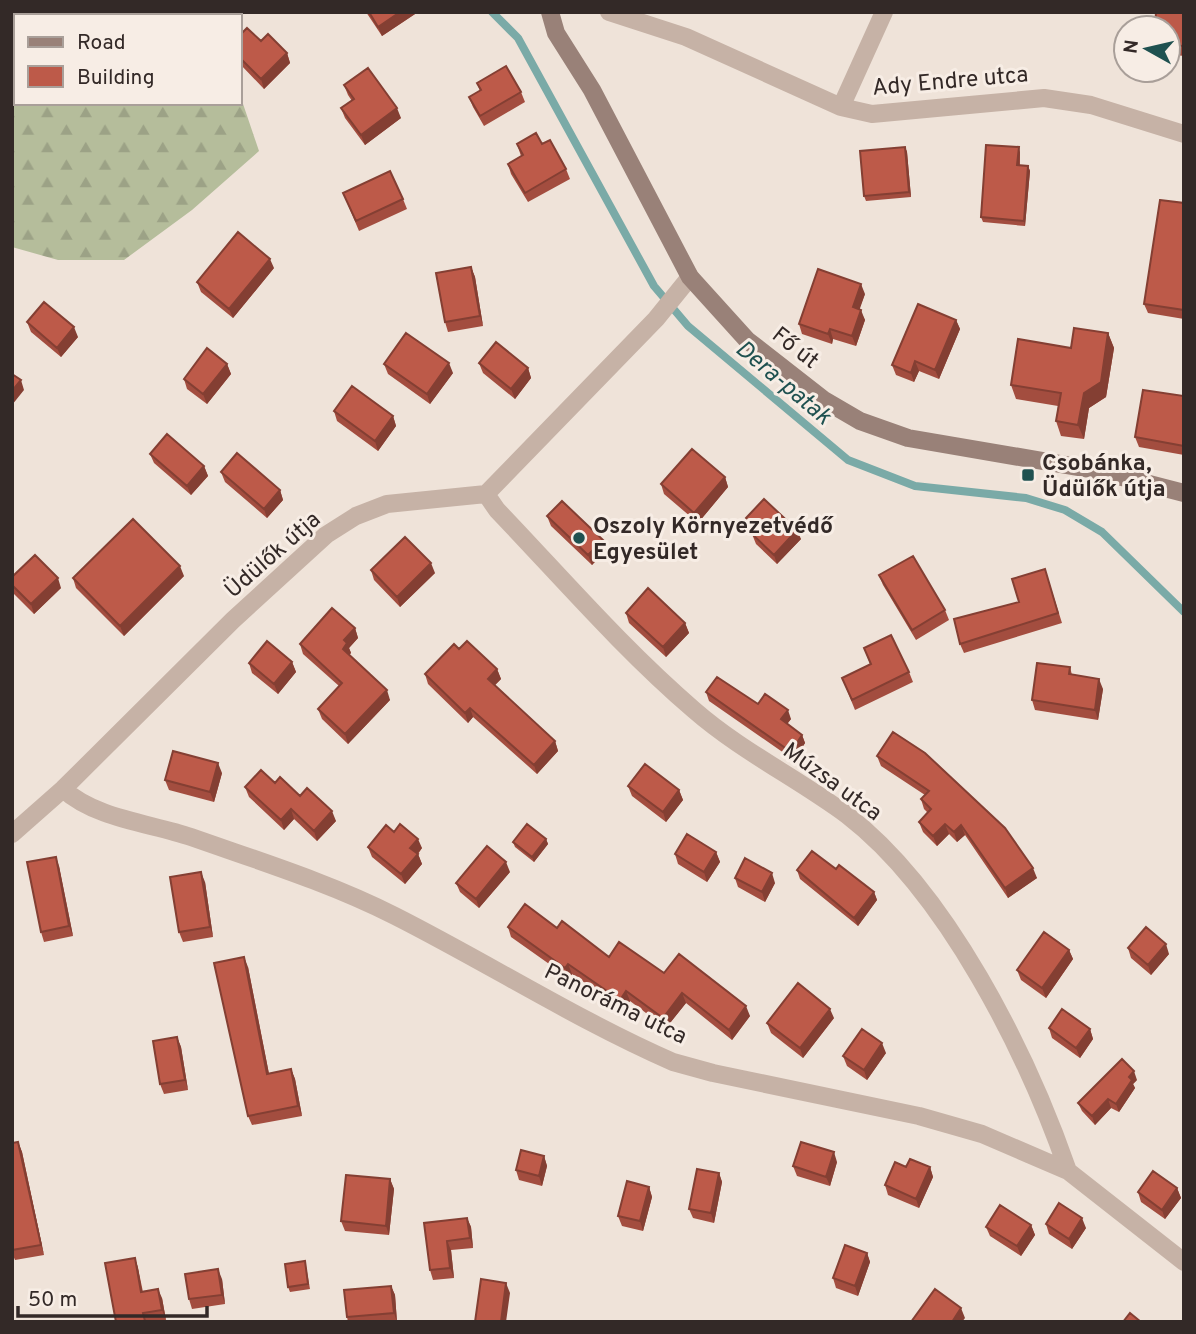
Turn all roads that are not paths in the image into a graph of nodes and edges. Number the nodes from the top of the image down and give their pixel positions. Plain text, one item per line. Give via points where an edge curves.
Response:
1 (550, 12) edge
2 (609, 12) edge
3 (884, 12) edge
4 (841, 107) junction
5 (1184, 134) edge
6 (684, 284) junction
7 (1184, 493) edge
8 (486, 494) junction
9 (63, 789) junction
10 (12, 834) edge
11 (1068, 1171) junction
12 (1184, 1262) edge

1 - 6 main road, Fő út via 556,33 592,90
2 - 4 street, Ady Endre utca via 686,37
3 - 4 street
4 - 5 street, Ady Endre utca via 872,114 1044,98 1091,105
6 - 7 main road, Fő út via 824,400 860,421 908,438 1095,470
6 - 8 street via 656,319
8 - 9 street, Üdülők útja via 387,504 326,535
8 - 11 street, Múzsa utca via 614,636 695,711 766,764 848,816 903,868 977,975 1050,1119
9 - 10 street, Üdülők útja
9 - 11 street, Panoráma utca via 93,809 270,865 392,915 673,1062 919,1116 982,1134
11 - 12 street, Panoráma utca

